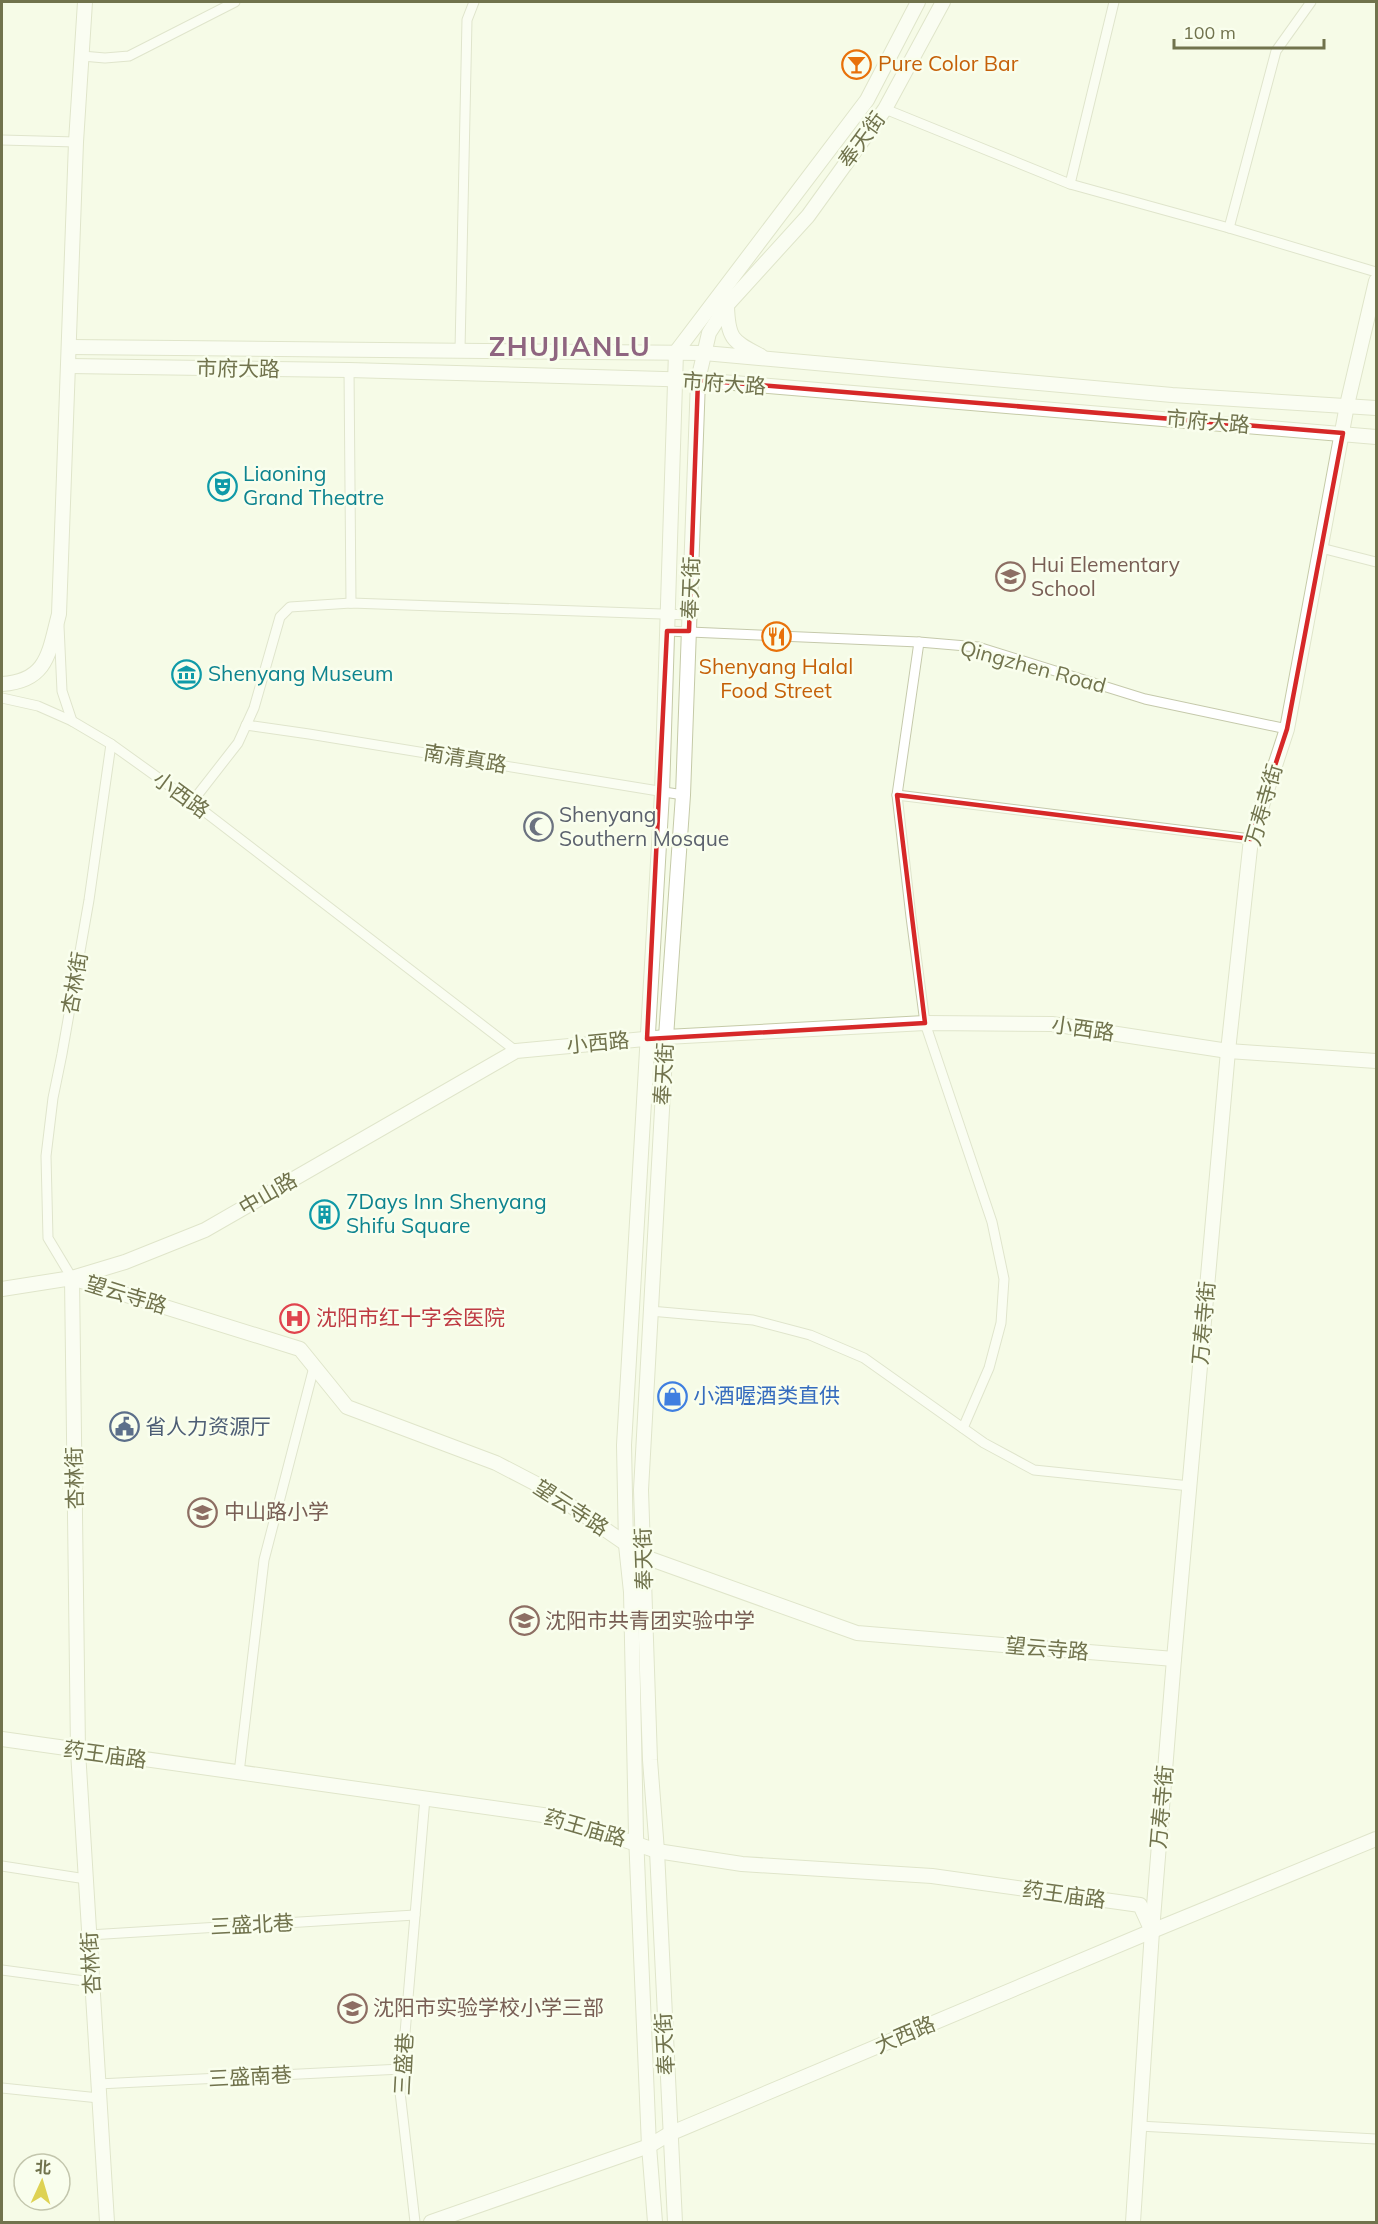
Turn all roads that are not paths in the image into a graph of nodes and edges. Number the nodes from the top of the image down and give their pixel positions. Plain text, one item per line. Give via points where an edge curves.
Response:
1 (85, 2) edge
2 (235, 2) edge
3 (474, 2) edge
4 (918, 2) edge
5 (943, 2) edge
6 (1114, 2) edge
7 (1311, 2) edge
8 (82, 56) junction
9 (885, 109) junction
10 (2, 140) edge
11 (76, 142) junction
12 (1070, 184) junction
13 (1229, 228) junction
14 (1377, 272) edge
15 (1377, 281) edge
16 (727, 305) junction
17 (70, 347) junction
18 (460, 350) junction
19 (675, 352) junction
20 (704, 353) junction
21 (766, 359) junction
22 (69, 366) junction
23 (349, 370) junction
24 (674, 380) junction
25 (698, 380) junction
26 (1347, 405) junction
27 (1377, 408) edge
28 (1343, 433) junction
29 (1377, 437) edge
30 (1321, 548) junction
31 (1377, 562) edge
32 (351, 603) junction
33 (59, 614) junction
34 (668, 614) junction
35 (690, 615) junction
36 (667, 631) junction
37 (689, 631) junction
38 (919, 642) junction
39 (2, 684) edge
40 (2, 698) edge
41 (72, 722) junction
42 (246, 725) junction
43 (1287, 729) junction
44 (111, 744) junction
45 (662, 793) junction
46 (683, 795) junction
47 (897, 795) junction
48 (192, 802) junction
49 (1251, 839) junction
50 (925, 1023) junction
51 (666, 1037) junction
52 (647, 1039) junction
53 (516, 1051) junction
54 (1228, 1051) junction
55 (1377, 1061) edge
56 (72, 1278) junction
57 (2, 1289) edge
58 (650, 1311) junction
59 (315, 1367) junction
60 (963, 1428) junction
61 (1190, 1486) junction
62 (626, 1545) junction
63 (645, 1557) junction
64 (1174, 1659) junction
65 (2, 1739) edge
66 (78, 1751) junction
67 (239, 1773) junction
68 (425, 1798) junction
69 (1377, 1839) edge
70 (638, 1844) junction
71 (657, 1851) junction
72 (2, 1866) edge
73 (86, 1879) junction
74 (415, 1916) junction
75 (1152, 1931) junction
76 (89, 1935) junction
77 (2, 1970) edge
78 (92, 1982) junction
79 (402, 2069) junction
80 (98, 2084) junction
81 (2, 2088) edge
82 (99, 2098) junction
83 (1139, 2126) junction
84 (669, 2134) junction
85 (1377, 2139) edge
86 (649, 2146) junction
87 (107, 2223) edge
88 (415, 2223) edge
89 (431, 2223) edge
90 (655, 2223) edge
91 (675, 2223) edge
92 (1133, 2223) edge

1 - 8 main road
2 - 8 street via 129,56
3 - 18 street via 467,20
4 - 19 main road, 奉天街 via 867,100
5 - 9 main road, 奉天街
6 - 12 street
7 - 13 street via 1276,51
8 - 11 main road
9 - 12 street
9 - 16 main road, 奉天街 via 808,216
10 - 11 street
11 - 17 main road
12 - 13 street
13 - 14 street
15 - 26 main road, 万寿寺街
16 - 20 main road, 奉天街 via 709,333
16 - 21 main road via 730,334 735,342
17 - 18 main road, 市府大路
17 - 22 main road
18 - 19 main road, 市府大路
19 - 20 main road, 市府大路
19 - 24 main road, 奉天街
20 - 21 main road, 市府大路
20 - 25 main road, 奉天街
21 - 26 main road, 市府大路 via 1172,395
22 - 23 main road, 市府大路
22 - 33 main road
23 - 24 main road, 市府大路
23 - 32 street
24 - 25 main road, 市府大路
24 - 34 main road, 奉天街
25 - 28 main road, 市府大路
25 - 35 main road, 奉天街
26 - 27 main road, 市府大路
26 - 28 main road, 万寿寺街
28 - 29 main road, 市府大路
28 - 30 main road, 万寿寺街
30 - 31 street
30 - 43 main road, 万寿寺街
32 - 34 street
32 - 42 street via 290,607 280,617
33 - 39 main road via 48,657 35,674
33 - 41 street via 62,691
34 - 35 street
34 - 36 main road, 奉天街
35 - 37 main road, 奉天街
36 - 37 street, Qingzhen Road
36 - 45 main road, 奉天街
37 - 38 street, Qingzhen Road
37 - 46 main road, 奉天街
38 - 43 street, Qingzhen Road via 978,647 1146,699
38 - 47 street
40 - 41 street, 小西路 via 38,706
41 - 44 street, 小西路
42 - 45 street, 南清真路
42 - 48 street via 238,743
43 - 49 main road, 万寿寺街
44 - 48 street, 小西路
44 - 56 street, 杏林街 via 89,900 52,1098 46,1156 48,1238
45 - 46 street, 南清真路
45 - 52 main road, 奉天街
46 - 51 main road, 奉天街
47 - 49 street
47 - 50 street
48 - 53 street, 小西路
49 - 54 main road, 万寿寺街
50 - 51 main road, 小西路
50 - 54 main road, 小西路 via 1052,1024
50 - 60 street via 992,1222 1005,1279 1001,1323 989,1368
51 - 52 main road, 小西路
51 - 58 main road, 奉天街
52 - 53 main road, 小西路
52 - 62 main road, 奉天街 via 624,1444
53 - 56 main road, 中山路 via 205,1230
54 - 55 main road, 小西路
54 - 61 main road, 万寿寺街
56 - 57 main road, 中山路
56 - 59 main road, 望云寺路 via 300,1349
56 - 66 main road, 杏林街
58 - 60 street via 753,1320 810,1335 864,1358
58 - 63 main road, 奉天街 via 641,1490
59 - 62 main road, 望云寺路 via 347,1407 496,1463 548,1490
59 - 67 street via 264,1560
60 - 61 street via 1034,1470
61 - 64 main road, 万寿寺街
62 - 63 main road, 望云寺路
62 - 70 main road, 奉天街 via 631,1592
63 - 64 main road, 望云寺路 via 857,1633
63 - 71 main road, 奉天街 via 650,1760
64 - 75 main road, 万寿寺街
65 - 66 main road, 药王庙路
66 - 67 main road, 药王庙路
66 - 73 main road, 杏林街
67 - 68 main road, 药王庙路
68 - 70 main road, 药王庙路 via 557,1816
68 - 74 street, 三盛巷
69 - 75 main road, 大西路
70 - 71 main road, 药王庙路
70 - 86 main road, 奉天街
71 - 75 main road, 药王庙路 via 742,1864 932,1876 1140,1905
71 - 84 main road, 奉天街
72 - 73 street
73 - 76 main road, 杏林街
74 - 76 street, 三盛北巷
74 - 79 street, 三盛巷
75 - 83 main road, 万寿寺街
75 - 84 main road, 大西路
76 - 78 main road, 杏林街
77 - 78 street
78 - 80 main road, 杏林街
79 - 80 street, 三盛南巷
79 - 88 street, 三盛巷 via 400,2092
80 - 82 main road, 杏林街
81 - 82 street
82 - 87 main road, 杏林街
83 - 85 street
83 - 92 main road, 万寿寺街
84 - 86 main road, 大西路
84 - 91 main road, 奉天街
86 - 89 main road, 大西路
86 - 90 main road, 奉天街

